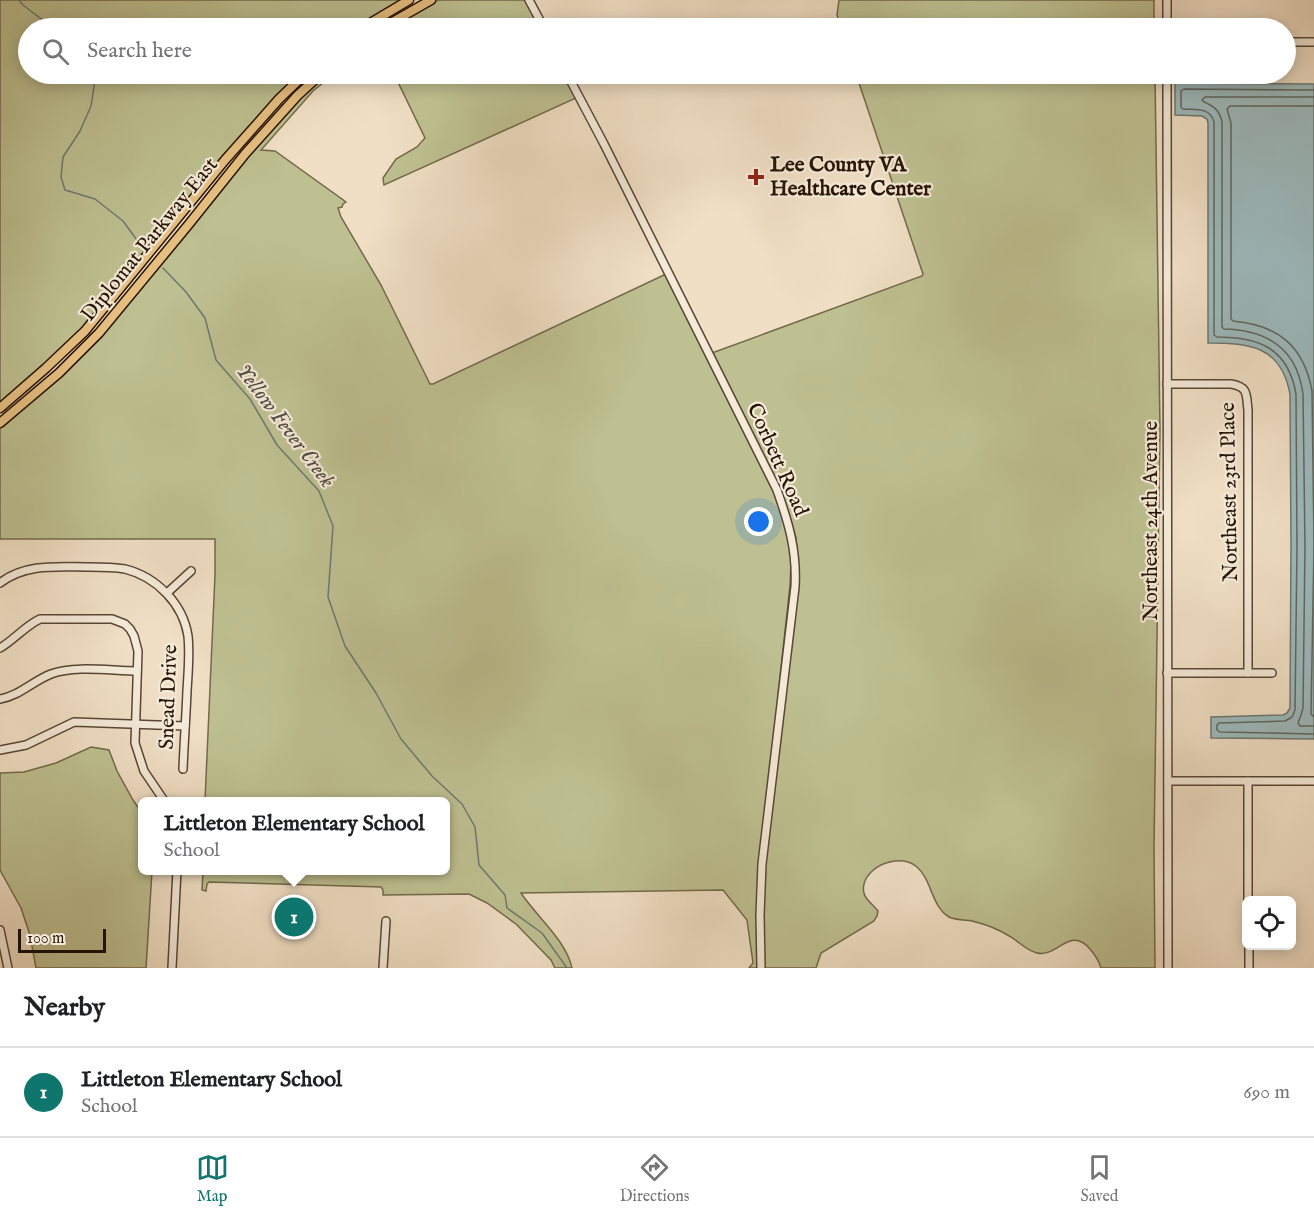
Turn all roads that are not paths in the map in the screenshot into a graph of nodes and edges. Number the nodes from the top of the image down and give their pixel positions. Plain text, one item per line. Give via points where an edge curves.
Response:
1 (409, 0) edge
2 (431, 0) edge
3 (529, 0) edge
4 (1167, 0) edge
5 (379, 18) edge
6 (400, 18) edge
7 (539, 18) edge
8 (1167, 18) edge
9 (1296, 42) edge
10 (1314, 42) edge
11 (295, 84) edge
12 (310, 84) edge
13 (572, 84) edge
14 (1167, 84) edge
15 (240, 142) junction
16 (249, 149) junction
17 (70, 347) junction
18 (78, 355) junction
19 (1167, 384) junction
20 (0, 408) edge
21 (0, 423) edge
22 (191, 571) dead end
23 (0, 583) edge
24 (167, 593) junction
25 (0, 648) edge
26 (137, 671) junction
27 (1167, 673) junction
28 (1248, 673) junction
29 (1272, 673) dead end
30 (0, 699) edge
31 (134, 723) junction
32 (185, 726) junction
33 (0, 750) edge
34 (183, 769) dead end
35 (1168, 781) junction
36 (1248, 781) junction
37 (1314, 781) edge
38 (162, 797) edge
39 (177, 875) edge
40 (1248, 896) edge
41 (386, 921) dead end
42 (0, 930) edge
43 (1248, 950) edge
44 (8, 968) edge
45 (172, 968) edge
46 (382, 968) edge
47 (761, 968) edge
48 (1168, 968) edge
49 (1249, 968) edge

1 - 5 main road
2 - 6 main road
3 - 7 street
4 - 8 street
9 - 10 street
11 - 15 main road, Diplomat Parkway East
12 - 16 main road, Diplomat Parkway East
13 - 47 street, Corbett Road via 773,481 792,538 795,587 762,864
14 - 19 street, Northeast 24th Avenue
15 - 16 main road
15 - 17 main road, Diplomat Parkway East
16 - 18 main road, Diplomat Parkway East
17 - 18 main road
17 - 20 main road, Diplomat Parkway East
18 - 21 main road, Diplomat Parkway East
19 - 27 street, Northeast 24th Avenue
19 - 28 street, Northeast 23rd Place via 1231,384 1246,391
22 - 24 street
23 - 24 street, Snead Drive via 34,568 110,567 139,574
24 - 32 street, Snead Drive via 179,611 188,637
25 - 26 street via 40,620 112,619 125,624 134,636
26 - 30 street via 64,671
26 - 31 street
27 - 28 street
27 - 35 street, Northeast 24th Avenue
28 - 29 street
31 - 32 street
31 - 33 street via 74,722 26,745
31 - 38 street via 141,764
32 - 34 street, Snead Drive
35 - 36 street
35 - 48 street, Northeast 24th Avenue
36 - 37 street
36 - 40 street
39 - 45 street
41 - 46 street
42 - 44 street
43 - 49 street

